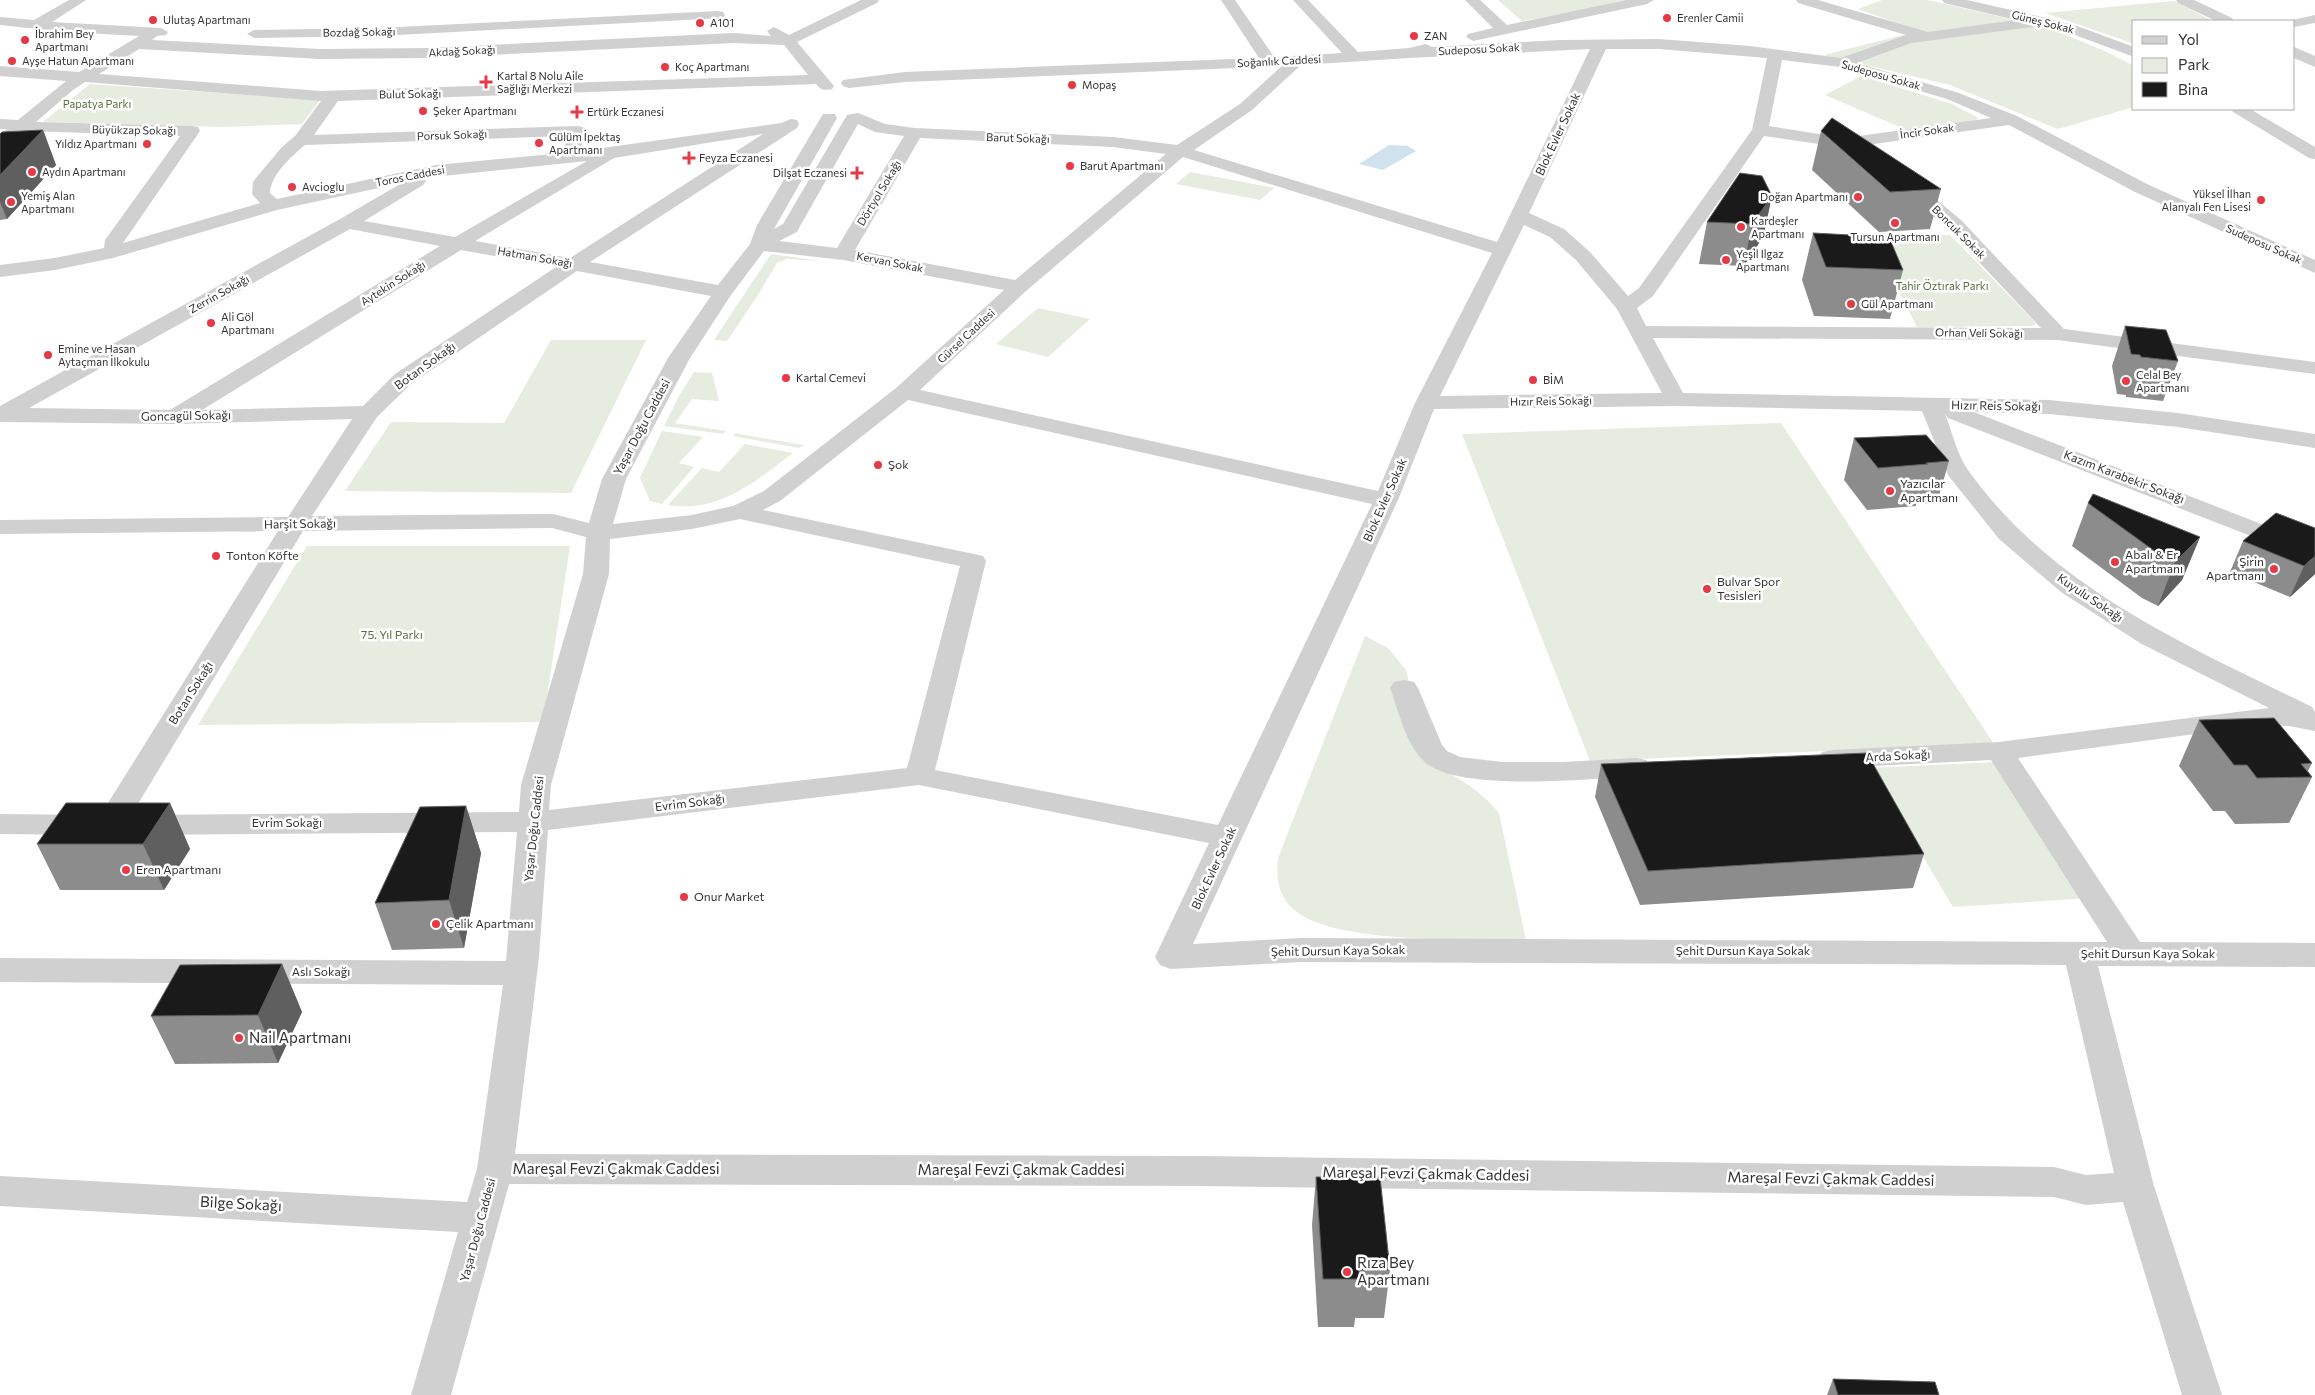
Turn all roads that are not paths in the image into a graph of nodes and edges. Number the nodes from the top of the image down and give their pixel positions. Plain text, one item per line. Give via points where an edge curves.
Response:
1 (80, 0) edge
2 (872, 0) edge
3 (1228, 0) edge
4 (1300, 0) edge
5 (1472, 0) edge
6 (1647, 0) edge
7 (1803, 0) edge
8 (1949, 0) edge
9 (2183, 0) edge
10 (665, 4) dead end
11 (718, 15) junction
12 (2315, 19) edge
13 (735, 20) dead end
14 (2225, 20) edge
15 (0, 21) edge
16 (2042, 21) junction
17 (2295, 23) edge
18 (752, 24) dead end
19 (37, 25) junction
20 (1503, 30) junction
21 (156, 32) junction
22 (194, 33) dead end
23 (242, 34) dead end
24 (1926, 36) junction
25 (788, 41) junction
26 (136, 44) junction
27 (1600, 45) junction
28 (2131, 49) edge
29 (2295, 52) edge
30 (1409, 53) junction
31 (1775, 55) junction
32 (1354, 57) junction
33 (1297, 61) junction
34 (1269, 62) junction
35 (2315, 62) edge
36 (1842, 63) junction
37 (0, 72) edge
38 (81, 78) junction
39 (824, 83) junction
40 (865, 94) junction
41 (333, 96) junction
42 (2240, 110) edge
43 (828, 116) junction
44 (856, 118) junction
45 (2011, 120) junction
46 (0, 124) edge
47 (792, 124) junction
48 (20, 126) junction
49 (1760, 130) junction
50 (915, 133) junction
51 (301, 140) junction
52 (0, 144) edge
53 (1844, 144) junction
54 (1180, 151) junction
55 (614, 153) junction
56 (2315, 154) edge
57 (571, 157) junction
58 (1868, 157) edge
59 (436, 170) junction
60 (1891, 171) edge
61 (273, 205) junction
62 (1520, 216) junction
63 (346, 223) junction
64 (458, 243) junction
65 (759, 245) junction
66 (2315, 245) edge
67 (1504, 250) junction
68 (113, 252) junction
69 (2283, 253) junction
70 (843, 254) junction
71 (574, 264) junction
72 (2315, 267) edge
73 (0, 271) edge
74 (1019, 287) junction
75 (723, 292) junction
76 (1626, 307) junction
77 (1641, 332) junction
78 (2058, 334) junction
79 (2315, 368) edge
80 (904, 393) junction
81 (1676, 399) junction
82 (1426, 403) junction
83 (1931, 405) junction
84 (369, 412) junction
85 (1, 415) edge
86 (175, 417) junction
87 (2315, 441) edge
88 (1386, 500) junction
89 (740, 512) junction
90 (295, 524) junction
91 (0, 527) edge
92 (598, 533) junction
93 (2315, 554) edge
94 (1404, 688) dead end
95 (2315, 721) edge
96 (1999, 751) junction
97 (1806, 760) edge
98 (1658, 766) edge
99 (919, 776) junction
100 (534, 822) junction
101 (0, 824) edge
102 (110, 825) junction
103 (1228, 837) junction
104 (2080, 954) junction
105 (2130, 954) junction
106 (2315, 955) edge
107 (1171, 957) joint
108 (0, 970) edge
109 (521, 973) junction
110 (495, 1169) junction
111 (2136, 1186) junction
112 (0, 1191) edge
113 (482, 1218) junction
114 (431, 1395) edge
115 (2202, 1395) edge

1 - 19 street
2 - 25 street
3 - 34 street
4 - 32 street
5 - 20 street
6 - 20 street, Soğanlık Caddesi
7 - 24 street
8 - 16 street, Güneş Sokak
9 - 14 street
10 - 11 street
11 - 13 street
11 - 23 street, Bozdağ Sokağı via 378,32
12 - 17 street
15 - 19 street
16 - 24 street
16 - 28 street, Güneş Sokak
18 - 25 street via 769,28
19 - 21 street
20 - 30 street, Soğanlık Caddesi
21 - 22 street
21 - 26 street
24 - 36 street via 1908,39
25 - 26 street, Akdağ Sokağı via 734,38 427,53 330,54
25 - 39 street
26 - 38 street
27 - 30 street, Sudeposu Sokak
27 - 31 street, Sudeposu Sokak via 1659,44
27 - 62 street, Blok Evler Sokak
29 - 35 street
30 - 32 street, Soğanlık Caddesi
31 - 36 street, Sudeposu Sokak
31 - 49 street
32 - 33 street, Soğanlık Caddesi
33 - 34 street, Soğanlık Caddesi
33 - 54 street, Gürsel Caddesi via 1246,107
34 - 40 street, Soğanlık Caddesi via 905,77
36 - 45 street, Sudeposu Sokak via 1953,96
37 - 38 street, Bulut Sokağı
38 - 41 street, Bulut Sokağı
38 - 48 street
39 - 40 street, Bulut Sokağı
39 - 41 street, Bulut Sokağı
39 - 43 street
40 - 44 street, Yaşar Doğu Caddesi via 868,114
41 - 51 street
42 - 56 street
43 - 44 street, Toros Caddesi
43 - 47 street, Toros Caddesi
43 - 65 street, Yaşar Doğu Caddesi via 766,225
44 - 50 street, Barut Sokağı via 881,128
44 - 65 street, Yaşar Doğu Caddesi via 790,228
45 - 53 street, İncir Sokak
45 - 69 street, Sudeposu Sokak via 2142,188
46 - 48 street
47 - 55 street, Toros Caddesi
47 - 71 street, Botan Sokağı
48 - 52 street
48 - 68 street, Büyükzap Sokağı via 192,131 114,240
49 - 53 street
49 - 76 street via 1646,292
50 - 54 street, Barut Sokağı via 1113,142
50 - 70 street, Dörtyol Sokağı
51 - 57 street, Porsuk Sokağı via 576,131
51 - 61 street via 262,182 261,194
53 - 58 street
54 - 67 street, Barut Sokağı
54 - 74 street, Gürsel Caddesi
55 - 57 street, Toros Caddesi
55 - 64 street, Aytekin Sokağı
57 - 59 street, Toros Caddesi
59 - 61 street, Toros Caddesi
59 - 63 street, Zerrin Sokağı
60 - 78 street, Boncuk Sokak via 1954,224
61 - 68 street, Toros Caddesi
62 - 67 street, Blok Evler Sokak
62 - 76 street via 1557,233 1584,256
63 - 64 street, Hatman Sokağı
63 - 85 street, Zerrin Sokağı
64 - 71 street, Hatman Sokağı
64 - 86 street, Aytekin Sokağı
65 - 70 street, Kervan Sokak
65 - 75 street, Yaşar Doğu Caddesi
66 - 69 street
67 - 82 street, Blok Evler Sokak
68 - 73 street, Toros Caddesi
69 - 72 street, Sudeposu Sokak
70 - 74 street, Kervan Sokak
71 - 75 street, Hatman Sokağı
71 - 84 street, Botan Sokağı via 403,379
74 - 80 street, Gürsel Caddesi
75 - 92 street, Yaşar Doğu Caddesi via 679,358 614,479
76 - 77 street
77 - 78 street, Orhan Veli Sokağı
77 - 81 street
78 - 79 street, Orhan Veli Sokağı
80 - 88 street
80 - 89 street, Gürsel Caddesi via 772,496
81 - 82 street, Hızır Reis Sokağı
81 - 83 street, Hızır Reis Sokağı
82 - 88 street, Blok Evler Sokak
83 - 87 street, Hızır Reis Sokağı via 2049,407 2178,420
83 - 93 street, Kazım Karabekir Sokağı via 1998,428
83 - 95 street, Kuyulu Sokağı via 1956,470 2008,534 2070,587 2149,637
84 - 86 street, Goncagül Sokağı
84 - 90 street, Botan Sokağı
85 - 86 street, Goncagül Sokağı
88 - 103 street, Blok Evler Sokak
89 - 92 street, Gürsel Caddesi via 692,522
89 - 99 street via 974,561
90 - 91 street, Harşit Sokağı
90 - 92 street, Harşit Sokağı via 554,521
90 - 102 street, Botan Sokağı
92 - 100 street, Yaşar Doğu Caddesi via 596,574 536,785
94 - 98 street via 1428,744 1437,757 1453,765 1500,773
95 - 96 street, Arda Sokağı via 2262,716
96 - 97 street, Arda Sokağı
96 - 105 street
99 - 100 street, Evrim Sokağı
99 - 103 street, Evrim Sokağı
100 - 102 street, Evrim Sokağı
100 - 109 street, Yaşar Doğu Caddesi
101 - 102 street, Evrim Sokağı
103 - 107 street, Blok Evler Sokak
104 - 105 street, Şehit Dursun Kaya Sokak
104 - 107 street, Şehit Dursun Kaya Sokak via 1300,950
104 - 111 street
105 - 106 street, Şehit Dursun Kaya Sokak
108 - 109 street, Aslı Sokağı
109 - 110 street, Yaşar Doğu Caddesi
110 - 111 street, Mareşal Fevzi Çakmak Caddesi via 1198,1171 2054,1182 2086,1190
110 - 113 street, Yaşar Doğu Caddesi
111 - 115 street
112 - 113 street, Bilge Sokağı
113 - 114 street, Yaşar Doğu Caddesi

